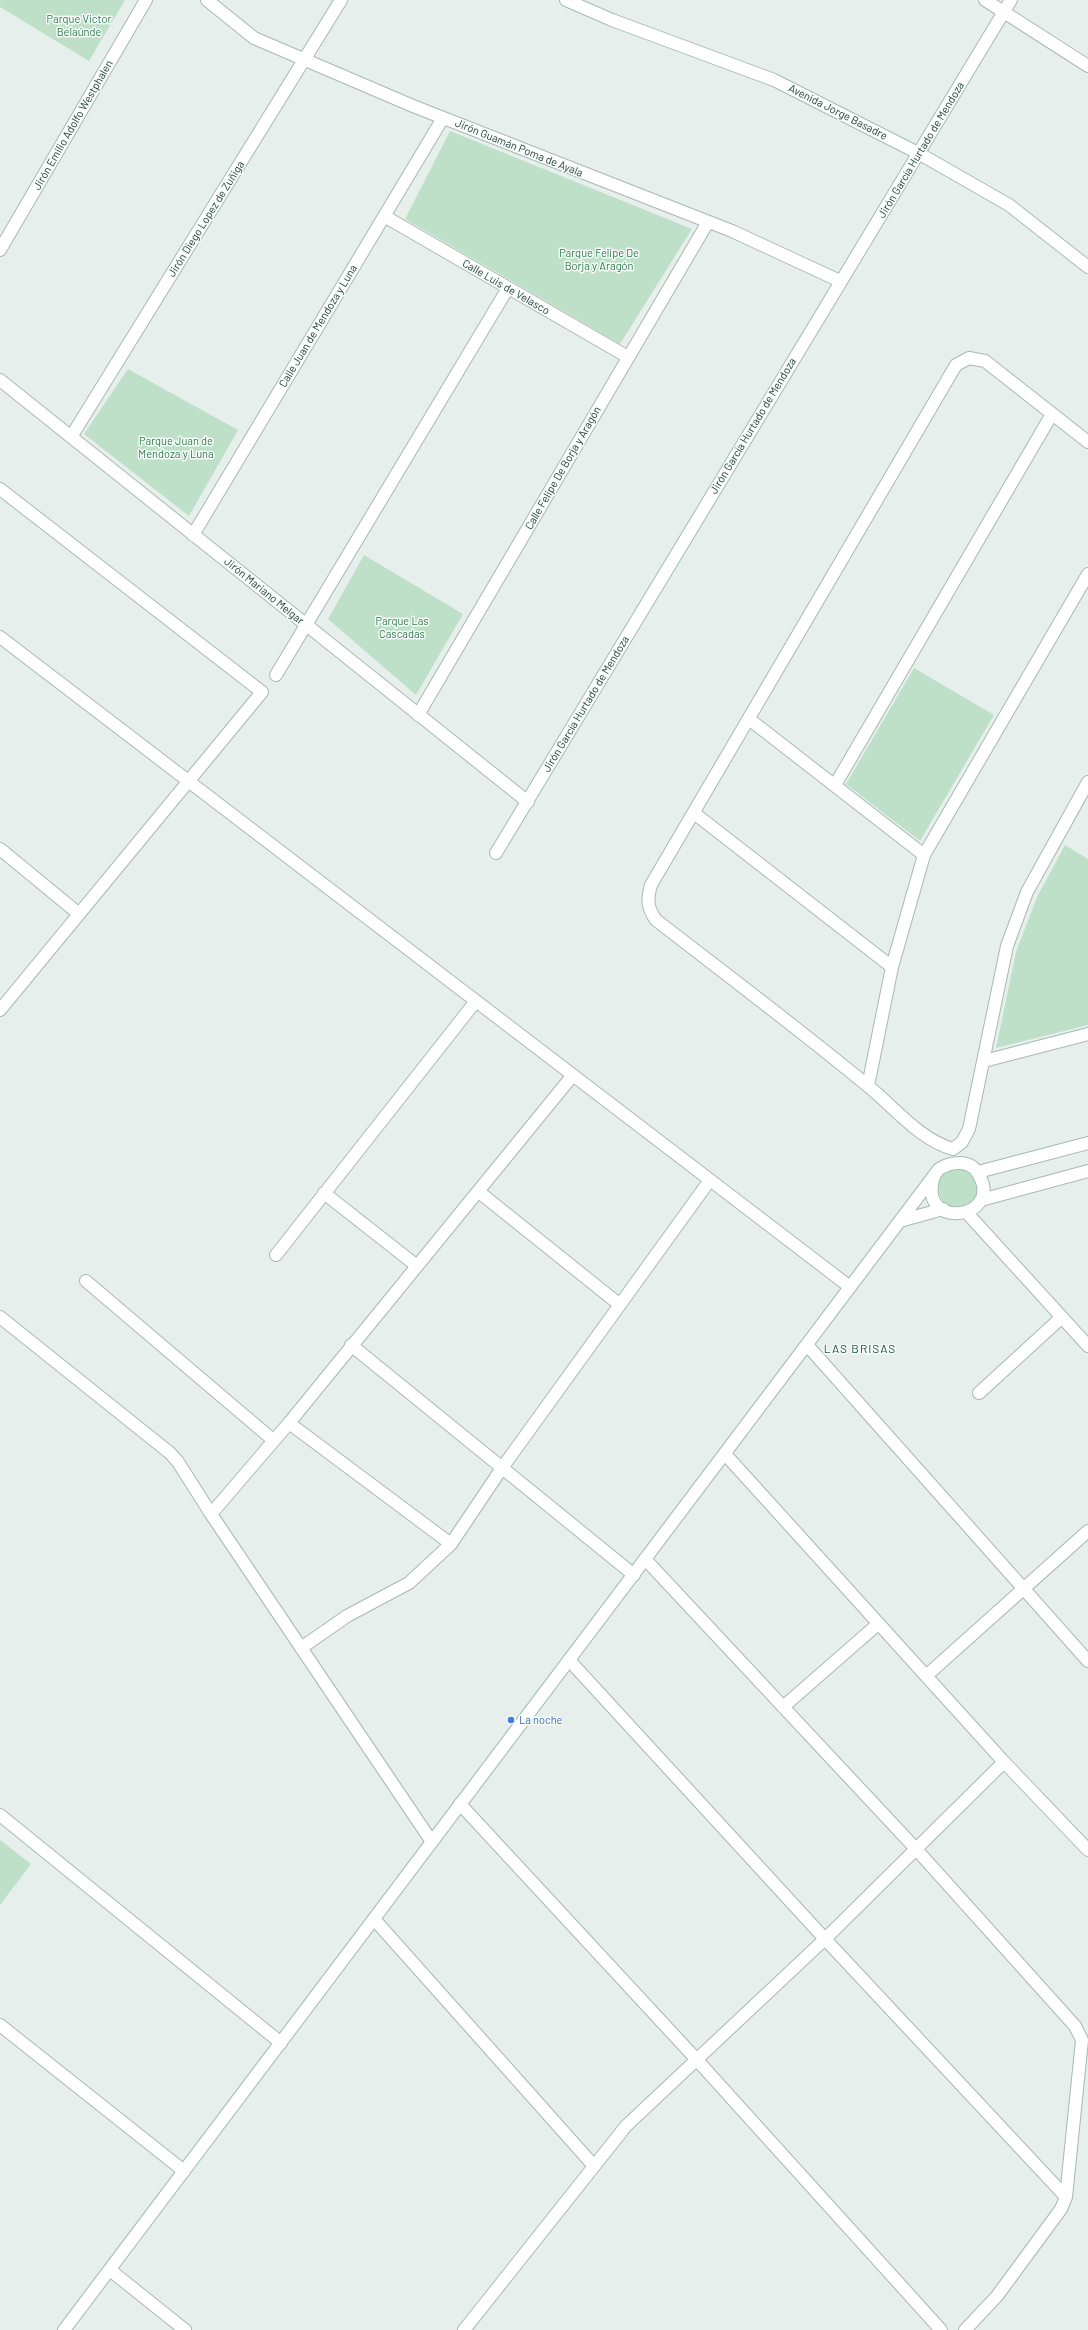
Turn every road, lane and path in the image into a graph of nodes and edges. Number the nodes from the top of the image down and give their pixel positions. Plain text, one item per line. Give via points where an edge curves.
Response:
1 (146, 0) edge
2 (207, 0) edge
3 (341, 0) edge
4 (566, 0) edge
5 (985, 0) edge
6 (1011, 0) edge
7 (1005, 11) junction
8 (306, 58) junction
9 (1088, 66) edge
10 (443, 118) junction
11 (920, 154) junction
12 (384, 216) junction
13 (708, 222) junction
14 (0, 250) edge
15 (1088, 267) edge
16 (840, 281) junction
17 (508, 288) junction
18 (628, 357) junction
19 (0, 380) edge
20 (1052, 414) junction
21 (71, 437) junction
22 (1088, 442) edge
23 (0, 489) edge
24 (193, 535) junction
25 (1088, 574) edge
26 (306, 625) junction
27 (0, 637) edge
28 (276, 675) dead end
29 (418, 715) junction
30 (749, 719) junction
31 (189, 781) junction
32 (1088, 782) edge
33 (835, 785) junction
34 (528, 802) junction
35 (694, 812) junction
36 (0, 849) edge
37 (496, 853) dead end
38 (924, 855) junction
39 (79, 914) junction
40 (892, 967) junction
41 (476, 1001) junction
42 (0, 1010) edge
43 (1088, 1034) edge
44 (984, 1061) junction
45 (573, 1076) junction
46 (868, 1086) junction
47 (1088, 1142) edge
48 (952, 1149) junction
49 (955, 1162) junction
50 (1088, 1171) edge
51 (978, 1172) junction
52 (934, 1176) junction
53 (710, 1180) junction
54 (479, 1192) junction
55 (324, 1193) junction
56 (981, 1200) junction
57 (943, 1209) junction
58 (967, 1212) junction
59 (900, 1221) junction
60 (276, 1255) dead end
61 (417, 1266) junction
62 (86, 1281) dead end
63 (850, 1287) junction
64 (620, 1305) junction
65 (0, 1317) edge
66 (1062, 1317) junction
67 (351, 1345) junction
68 (806, 1345) junction
69 (1088, 1346) edge
70 (979, 1393) dead end
71 (289, 1423) junction
72 (273, 1440) junction
73 (725, 1454) junction
74 (502, 1468) junction
75 (211, 1514) junction
76 (1088, 1532) edge
77 (451, 1544) junction
78 (645, 1559) junction
79 (634, 1575) junction
80 (1024, 1588) junction
81 (878, 1624) junction
82 (301, 1648) junction
83 (569, 1660) junction
84 (1088, 1661) edge
85 (926, 1676) junction
86 (783, 1707) junction
87 (1004, 1762) junction
88 (460, 1804) junction
89 (0, 1816) edge
90 (432, 1842) junction
91 (916, 1850) junction
92 (1088, 1850) edge
93 (374, 1919) junction
94 (825, 1939) junction
95 (0, 2025) edge
96 (281, 2042) junction
97 (697, 2060) junction
98 (594, 2166) junction
99 (184, 2171) junction
100 (1066, 2197) junction
101 (110, 2270) junction
102 (64, 2330) edge
103 (185, 2330) edge
104 (464, 2330) edge
105 (941, 2330) edge
106 (965, 2330) edge

1 - 14 street, Jirón Emilio Adolfo Westphalen
2 - 8 street, Jirón Guamán Poma de Ayala via 254,38
3 - 8 street, Jirón Diego Lopez de Zuñiga
4 - 11 street, Avenida Jorge Basadre via 612,20 774,80
5 - 7 street
6 - 7 street, Jirón García Hurtado de Mendoza
7 - 9 street
7 - 11 street, Jirón García Hurtado de Mendoza
8 - 10 street, Jirón Guamán Poma de Ayala
8 - 21 street, Jirón Diego Lopez de Zuñiga
10 - 12 street, Calle Juan de Mendoza y Luna
10 - 13 street, Jirón Guamán Poma de Ayala
11 - 15 street, Avenida Jorge Basadre via 1009,205
11 - 16 street, Jirón García Hurtado de Mendoza
12 - 17 street, Calle Luis de Velasco
12 - 24 street, Calle Juan de Mendoza y Luna
13 - 16 street, Jirón Guamán Poma de Ayala
13 - 18 street, Calle Felipe De Borja y Aragón
16 - 34 street, Jirón García Hurtado de Mendoza
17 - 18 street, Calle Luis de Velasco
17 - 26 street
18 - 29 street, Calle Felipe De Borja y Aragón
19 - 21 street, Jirón Mariano Melgar
20 - 22 street
20 - 30 street via 985,362 969,358 956,365
20 - 33 street
21 - 24 street, Jirón Mariano Melgar
23 - 31 street via 262,692
24 - 26 street, Jirón Mariano Melgar
25 - 38 street
26 - 28 street
26 - 29 street, Jirón Mariano Melgar
27 - 31 street
29 - 34 street, Jirón Mariano Melgar
30 - 33 street
30 - 35 street
31 - 39 street
31 - 41 street
32 - 44 street via 1027,892 1007,946
33 - 38 street
34 - 37 street, Jirón García Hurtado de Mendoza
35 - 40 street
35 - 46 street via 651,885 648,904 656,920
36 - 39 street
38 - 40 street
39 - 42 street
40 - 46 street
41 - 45 street
41 - 55 street
43 - 44 street
44 - 48 street via 968,1129 962,1142
45 - 53 street
45 - 54 street
46 - 48 street via 926,1136
47 - 51 street
48 - 49 street
49 - 51 street via 967,1165
49 - 52 street via 943,1167
50 - 56 street
51 - 56 street via 983,1188
52 - 57 street via 932,1193 935,1201
52 - 59 street
53 - 63 street
53 - 64 street
54 - 61 street
54 - 64 street
55 - 60 street
55 - 61 street
56 - 58 street
57 - 58 street via 956,1214
57 - 59 street
58 - 66 street
59 - 63 street
61 - 67 street
62 - 72 street
63 - 68 street
64 - 74 street
65 - 75 street via 170,1453
66 - 69 street
66 - 70 street
67 - 71 street
67 - 74 street
68 - 73 street
68 - 80 street
71 - 72 street
71 - 77 street
72 - 75 street
73 - 78 street
73 - 81 street
74 - 77 street
74 - 79 street
75 - 82 street
76 - 80 street
77 - 82 street via 409,1582 347,1616
78 - 79 street
78 - 86 street
79 - 83 street
80 - 84 street
80 - 85 street
81 - 85 street
81 - 86 street
82 - 90 street
83 - 88 street
83 - 94 street
85 - 87 street
86 - 91 street
87 - 91 street
87 - 92 street
88 - 90 street
88 - 97 street
89 - 96 street
90 - 93 street
91 - 94 street
91 - 100 street via 1075,2026 1082,2040
93 - 96 street
93 - 98 street
94 - 97 street
94 - 100 street
95 - 99 street
96 - 99 street
97 - 98 street via 626,2126
97 - 105 street
98 - 104 street
99 - 101 street
100 - 106 street via 1061,2209 997,2296
101 - 102 street
101 - 103 street

